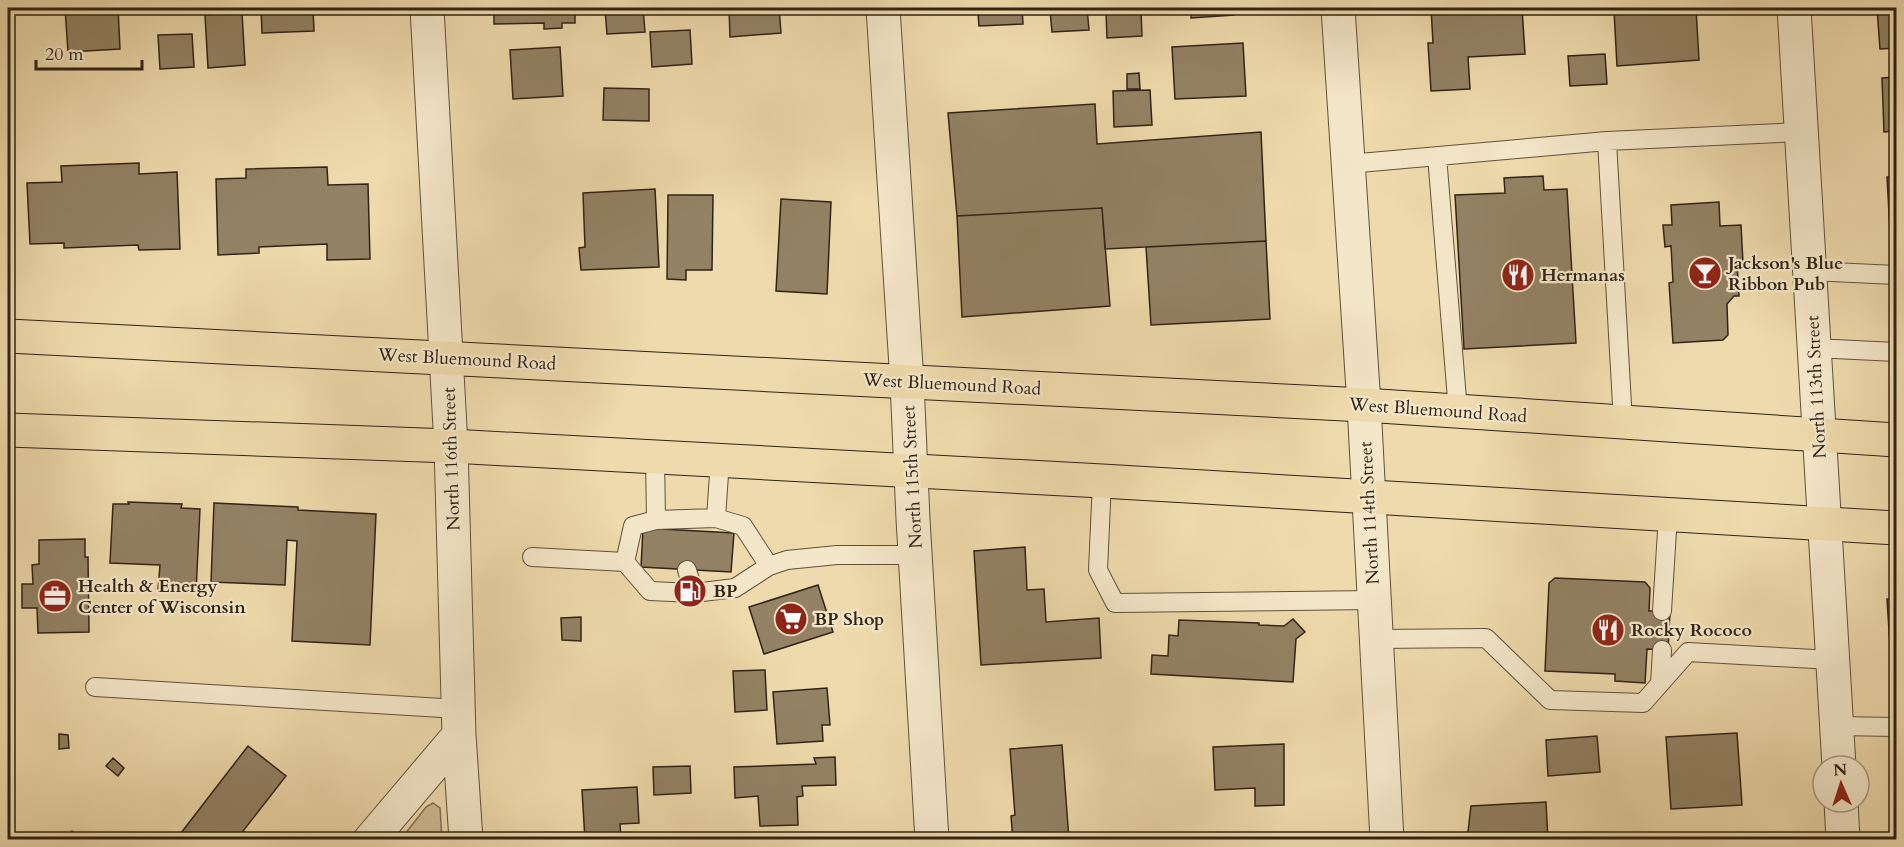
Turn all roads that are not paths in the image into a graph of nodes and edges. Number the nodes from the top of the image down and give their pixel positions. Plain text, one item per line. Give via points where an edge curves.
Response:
1 (427, 8) edge
2 (883, 8) edge
3 (1338, 8) edge
4 (1794, 8) edge
5 (1802, 132) junction
6 (1607, 141) junction
7 (1437, 156) junction
8 (1348, 164) junction
9 (1810, 271) junction
10 (1896, 275) edge
11 (8, 336) edge
12 (1814, 348) junction
13 (1896, 352) edge
14 (447, 358) junction
15 (908, 382) junction
16 (1364, 405) junction
17 (1458, 411) junction
18 (1623, 422) junction
19 (8, 430) edge
20 (1819, 435) junction
21 (1896, 440) edge
22 (451, 446) junction
23 (655, 457) junction
24 (720, 460) junction
25 (911, 471) junction
26 (1102, 482) junction
27 (1368, 497) junction
28 (1668, 515) junction
29 (716, 518) junction
30 (669, 523) junction
31 (1824, 524) junction
32 (1896, 528) edge
33 (916, 555) junction
34 (532, 557) dead end
35 (625, 562) junction
36 (770, 566) junction
37 (687, 570) dead end
38 (694, 592) junction
39 (1374, 600) junction
40 (1662, 611) dead end
41 (1376, 639) junction
42 (1662, 650) dead end
43 (1832, 660) junction
44 (1660, 684) junction
45 (95, 687) dead end
46 (459, 722) junction
47 (1837, 726) junction
48 (1896, 727) edge
49 (1838, 754) edge
50 (1842, 814) edge
51 (370, 840) edge
52 (466, 840) edge
53 (932, 840) edge
54 (1387, 840) edge
55 (1843, 840) edge

1 - 14 street, North 116th Street
2 - 15 street, North 115th Street
3 - 8 street, North 114th Street
4 - 5 street, North 113th Street
5 - 6 lane
5 - 9 street, North 113th Street
6 - 7 lane
6 - 18 lane
7 - 8 lane
7 - 17 lane
8 - 16 street, North 114th Street
9 - 10 lane
9 - 12 street, North 113th Street
11 - 14 main road, West Bluemound Road
12 - 13 lane
12 - 20 street, North 113th Street
14 - 15 main road, West Bluemound Road
14 - 22 street, North 116th Street
15 - 16 main road, West Bluemound Road
15 - 25 street, North 115th Street
16 - 17 main road, West Bluemound Road
16 - 27 street, North 114th Street
17 - 18 main road, West Bluemound Road
18 - 20 main road, West Bluemound Road
19 - 22 main road
20 - 21 main road, West Bluemound Road
20 - 31 street, North 113th Street
22 - 23 main road
22 - 46 street, North 116th Street
23 - 24 main road
23 - 30 lane
24 - 25 main road
24 - 29 lane
25 - 26 main road
25 - 33 street, North 115th Street
26 - 27 main road
26 - 39 lane via 1098,570 1114,603
27 - 28 main road
27 - 39 street, North 114th Street
28 - 31 main road
28 - 40 lane
29 - 30 lane
29 - 36 lane via 743,526
30 - 35 lane via 633,526
31 - 32 main road
31 - 43 street, North 113th Street
33 - 36 lane via 837,555 787,560
33 - 53 street, North 115th Street
34 - 35 lane
35 - 38 lane via 650,591
36 - 38 lane via 735,588
37 - 38 lane
39 - 41 street, North 114th Street
41 - 44 lane via 1486,638 1550,700 1642,703
41 - 54 street, North 114th Street
42 - 44 lane
43 - 44 lane via 1688,652
43 - 47 street, North 113th Street
45 - 46 lane
46 - 51 street
46 - 52 street, North 116th Street
47 - 48 lane
47 - 49 street, North 113th Street
50 - 55 street

